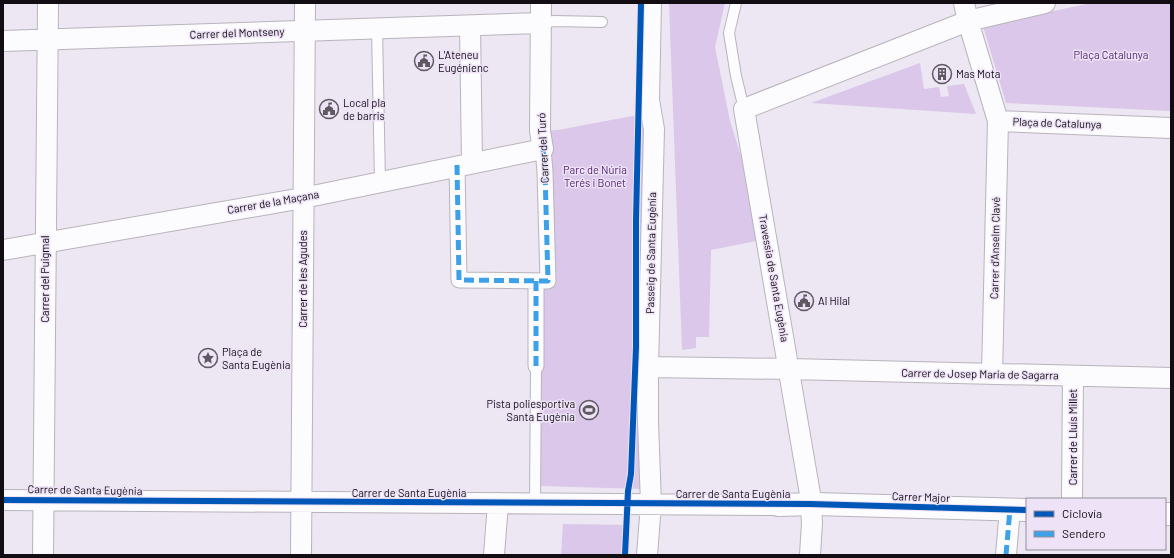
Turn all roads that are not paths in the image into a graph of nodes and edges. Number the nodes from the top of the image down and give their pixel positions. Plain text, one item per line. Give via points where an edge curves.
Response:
1 (48, 3) edge
2 (305, 3) edge
3 (541, 3) edge
4 (651, 3) edge
5 (736, 3) edge
6 (1045, 3) edge
7 (966, 12) edge
8 (602, 22) dead end
9 (541, 23) junction
10 (470, 26) junction
11 (377, 29) junction
12 (305, 32) junction
13 (48, 40) junction
14 (3, 41) edge
15 (744, 109) junction
16 (998, 121) junction
17 (1171, 128) edge
18 (543, 149) junction
19 (465, 164) junction
20 (380, 182) junction
21 (303, 198) junction
22 (46, 242) junction
23 (3, 250) edge
24 (536, 281) junction
25 (536, 366) joint
26 (648, 367) junction
27 (790, 368) junction
28 (992, 374) junction
29 (1073, 376) junction
30 (1171, 378) edge
31 (1072, 498) edge
32 (3, 500) edge
33 (43, 500) junction
34 (301, 502) junction
35 (498, 503) junction
36 (534, 503) junction
37 (651, 504) junction
38 (813, 504) junction
39 (778, 505) joint
40 (1019, 510) edge
41 (43, 555) edge
42 (301, 555) edge
43 (494, 555) edge
44 (647, 555) edge
45 (810, 555) edge
46 (1006, 555) edge

1 - 13 street, Carrer del Puigmal
2 - 12 street, Carrer de les Agudes
3 - 9 street, Carrer del Turó
4 - 26 street, Passeig de Santa Eugènia via 649,100 654,129
5 - 15 lane, Travessia de Santa Eugènia via 729,32
6 - 7 street
7 - 15 street
7 - 16 street, Plaça de Catalunya
8 - 9 lane, Carrer del Montseny
9 - 10 street, Carrer del Montseny
9 - 18 street, Carrer del Turó via 540,131
10 - 11 street, Carrer del Montseny
10 - 19 street
11 - 12 street, Carrer del Montseny
11 - 20 lane
12 - 13 street, Carrer del Montseny
12 - 21 street, Carrer de les Agudes
13 - 14 street, Carrer del Montseny
13 - 22 street, Carrer del Puigmal
15 - 27 street, Travessia de Santa Eugènia
16 - 17 street, Plaça de Catalunya
16 - 28 street, Carrer d'Anselm Clavé
18 - 19 street, Carrer de la Maçana
18 - 24 street, Carrer del Turó via 548,281
19 - 20 street, Carrer de la Maçana
19 - 24 street via 459,280
20 - 21 street, Carrer de la Maçana
21 - 22 street, Carrer de la Maçana
21 - 34 street, Carrer de les Agudes
22 - 23 street, Carrer de la Maçana
22 - 33 street, Carrer del Puigmal
24 - 25 street
25 - 36 lane
26 - 27 street, Carrer de Josep Maria de Sagarra
26 - 37 street, Passeig de Santa Eugènia
27 - 28 street, Carrer de Josep Maria de Sagarra
27 - 38 street, Travessia de Santa Eugènia
28 - 29 street, Carrer de Josep Maria de Sagarra
29 - 30 street, Carrer de Josep Maria de Sagarra
29 - 31 street, Carrer de Lluís Millet
32 - 33 street, Carrer de Santa Eugènia
33 - 34 street, Carrer de Santa Eugènia
33 - 41 street, Carrer del Puigmal
34 - 35 street, Carrer de Santa Eugènia
34 - 42 street, Carrer de les Agudes
35 - 36 street, Carrer de Santa Eugènia
35 - 43 street
36 - 37 street, Carrer de Santa Eugènia
37 - 39 street, Carrer de Santa Eugènia
37 - 44 street, Passeig de Santa Eugènia
38 - 39 street, Carrer de Santa Eugènia
38 - 40 street, Carrer Major
38 - 45 street, Travessia de Santa Eugènia
40 - 46 street

